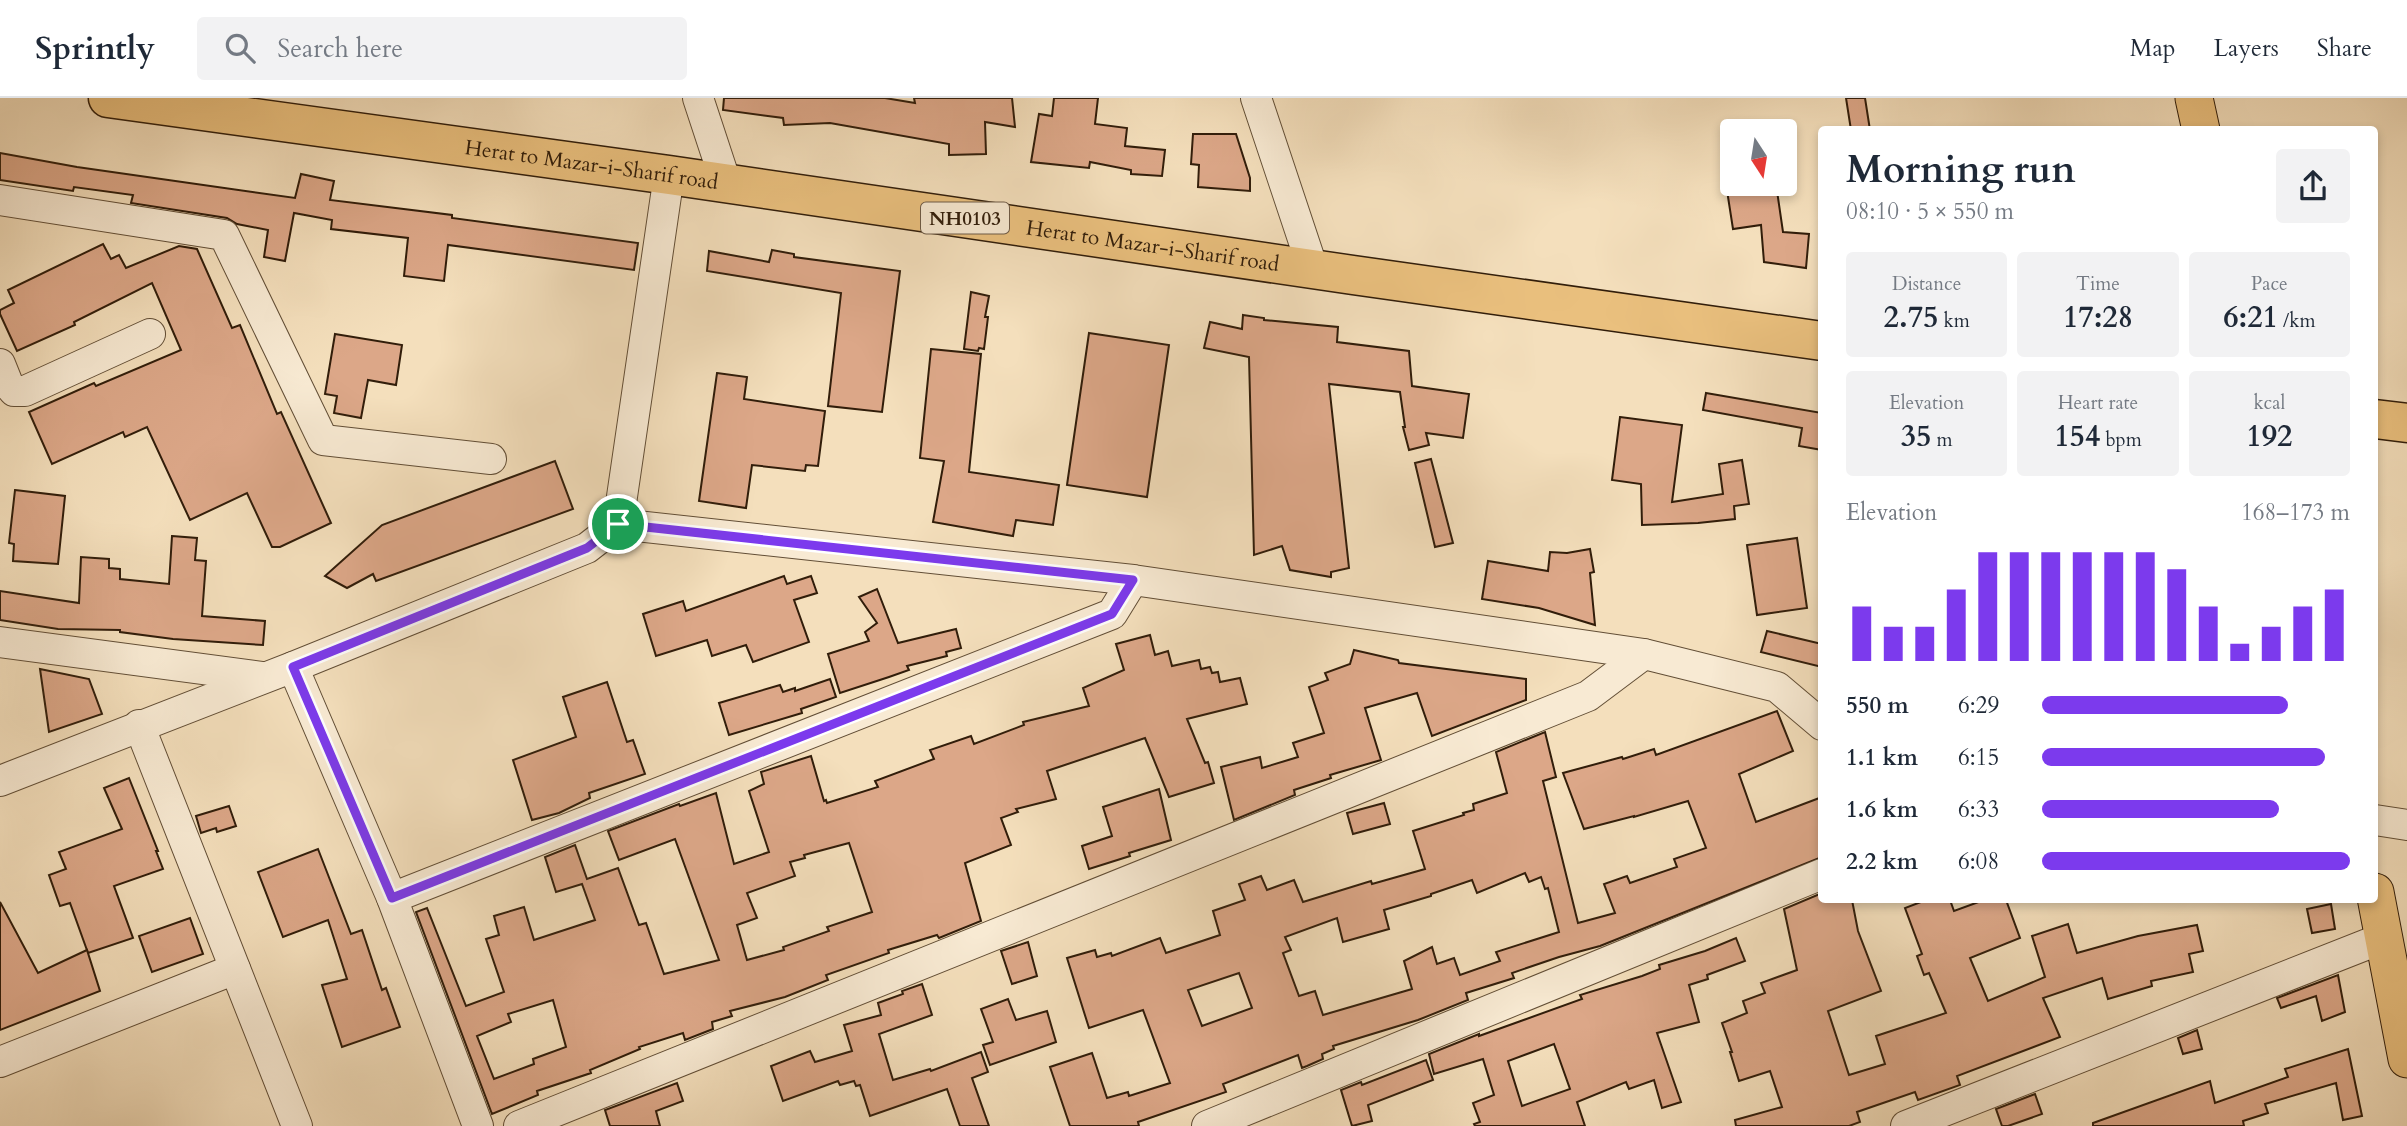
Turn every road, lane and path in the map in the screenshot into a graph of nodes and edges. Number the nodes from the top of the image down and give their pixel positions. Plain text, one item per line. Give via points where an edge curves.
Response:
1 (108, 98) edge
2 (698, 98) edge
3 (1256, 98) edge
4 (2194, 98) edge
5 (2200, 126) edge
6 (669, 175) junction
7 (726, 183) junction
8 (0, 200) edge
9 (1313, 269) junction
10 (150, 334) dead end
11 (1818, 340) edge
12 (0, 364) edge
13 (2378, 419) edge
14 (2407, 423) edge
15 (491, 460) dead end
16 (618, 524) junction
17 (1133, 580) junction
18 (0, 642) edge
19 (1644, 654) junction
20 (293, 667) junction
21 (266, 677) junction
22 (1818, 722) edge
23 (139, 725) junction
24 (0, 781) edge
25 (2378, 820) edge
26 (2407, 825) edge
27 (1818, 876) edge
28 (392, 898) junction
29 (2377, 903) edge
30 (2383, 939) junction
31 (235, 969) junction
32 (2407, 1059) edge
33 (0, 1062) edge
34 (297, 1126) edge
35 (478, 1126) edge
36 (519, 1126) edge
37 (1207, 1126) edge
38 (1906, 1126) edge

1 - 6 highway, Herat to Mazar-i-Sharif road / NH0103
2 - 7 street
3 - 9 street
4 - 5 main road
6 - 7 highway, Herat to Mazar-i-Sharif road / NH0103
6 - 16 street
7 - 9 highway, Herat to Mazar-i-Sharif road / NH0103
8 - 15 street via 224,235 323,440
9 - 11 highway, Herat to Mazar-i-Sharif road / NH0103
10 - 12 street via 25,391 15,391 8,384
13 - 14 highway
16 - 17 street
16 - 20 street via 587,548
17 - 19 street
17 - 28 street via 1112,614
18 - 21 street
19 - 22 street via 1777,687
19 - 36 street via 1588,696
20 - 21 street
20 - 28 street
21 - 23 street
23 - 24 street
23 - 31 street
25 - 26 street
27 - 37 street
28 - 35 street
29 - 30 main road
30 - 32 main road
30 - 38 street
31 - 33 street
31 - 34 street

